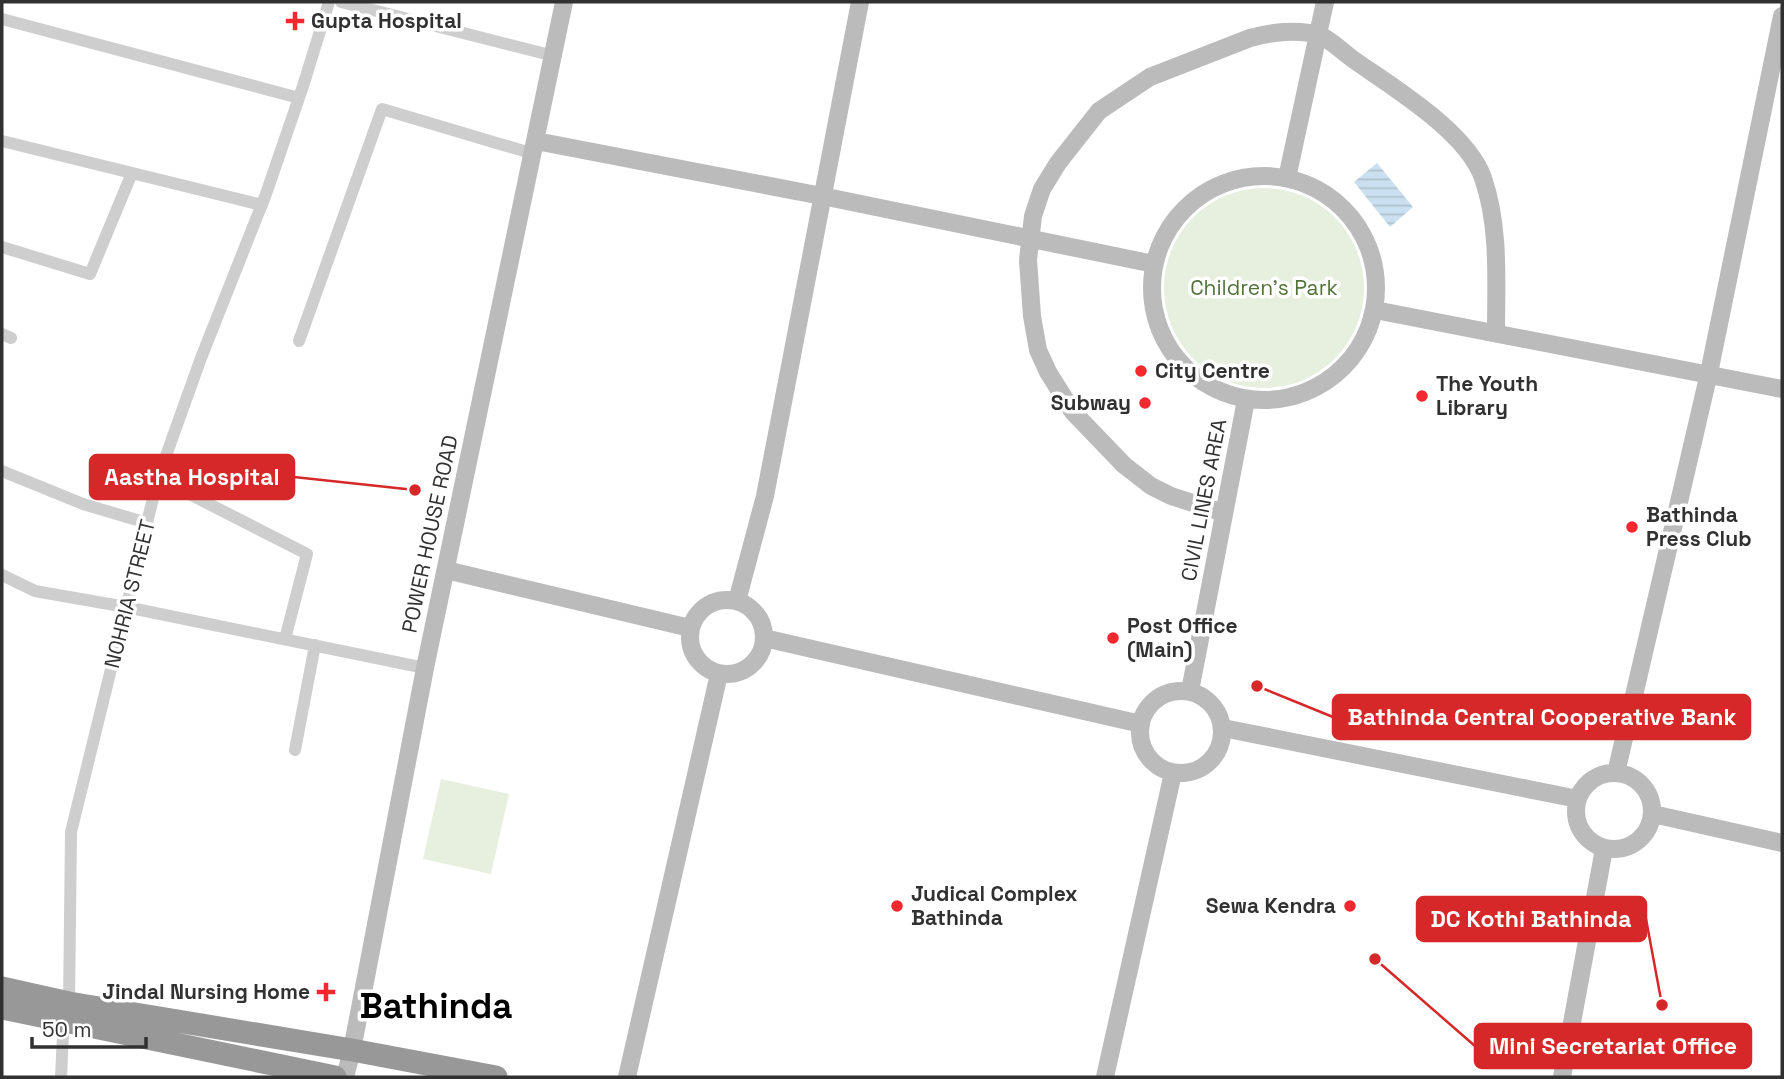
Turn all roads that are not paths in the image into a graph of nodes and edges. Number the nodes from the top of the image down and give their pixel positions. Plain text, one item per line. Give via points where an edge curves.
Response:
1 (329, 2) edge
2 (341, 2) edge
3 (564, 2) edge
4 (860, 2) edge
5 (1325, 2) edge
6 (359, 4) edge
7 (1782, 16) edge
8 (2, 19) edge
9 (1318, 35) junction
10 (554, 56) junction
11 (299, 98) junction
12 (2, 141) edge
13 (535, 148) junction
14 (132, 173) junction
15 (1287, 178) junction
16 (822, 196) junction
17 (262, 205) junction
18 (1031, 238) junction
19 (2, 247) edge
20 (1154, 264) junction
21 (1375, 310) junction
22 (1496, 333) junction
23 (299, 341) dead end
24 (1709, 373) junction
25 (1782, 389) edge
26 (1246, 400) junction
27 (2, 471) edge
28 (158, 478) junction
29 (1224, 513) junction
30 (147, 523) junction
31 (446, 570) junction
32 (2, 575) edge
33 (737, 601) junction
34 (126, 607) junction
35 (690, 628) junction
36 (764, 638) junction
37 (285, 639) junction
38 (315, 645) junction
39 (425, 668) junction
40 (719, 674) junction
41 (1190, 691) junction
42 (1141, 724) junction
43 (1223, 728) junction
44 (295, 750) dead end
45 (1616, 772) junction
46 (1173, 773) junction
47 (1577, 799) junction
48 (1653, 814) junction
49 (1782, 843) edge
50 (1604, 849) junction
51 (2, 988) edge
52 (2, 1008) edge
53 (64, 1012) junction
54 (352, 1050) junction
55 (279, 1072) edge
56 (61, 1077) edge
57 (335, 1077) edge
58 (345, 1077) edge
59 (496, 1077) edge
60 (627, 1077) edge
61 (1105, 1077) edge
62 (1562, 1077) edge

1 - 11 street, NOHRIA STREET
2 - 6 street
3 - 10 street, POWER HOUSE ROAD
4 - 16 street
5 - 9 street
6 - 10 street
7 - 24 street
8 - 11 street
9 - 15 street
9 - 18 street via 1250,38 1150,77 1114,100 1099,111 1042,189
9 - 22 street via 1437,121 1475,160 1494,230
10 - 13 street, POWER HOUSE ROAD
11 - 17 street, NOHRIA STREET
12 - 14 street
13 - 16 street
13 - 23 street via 382,109
13 - 31 street, POWER HOUSE ROAD
14 - 17 street
14 - 19 street via 90,274
15 - 20 street via 1252,176 1219,185 1189,204 1167,231
15 - 21 street via 1320,190 1347,212 1367,241 1376,274
16 - 18 street
16 - 33 street via 765,496
17 - 28 street, NOHRIA STREET
18 - 20 street
18 - 29 street via 1028,260 1034,335 1048,372 1073,412 1124,465 1159,491
20 - 26 street via 1155,312 1162,336 1182,366 1211,388
21 - 22 street
21 - 26 street via 1363,342 1342,370 1314,390 1281,400
22 - 24 street
24 - 25 street
24 - 45 street
26 - 29 street, CIVIL LINES AREA
27 - 30 street via 83,504
28 - 30 street, NOHRIA STREET
28 - 37 street via 307,554
29 - 41 street, CIVIL LINES AREA
30 - 34 street, NOHRIA STREET
31 - 35 street
31 - 39 street, POWER HOUSE ROAD
32 - 34 street via 35,591
33 - 35 street via 720,600 701,609
33 - 36 street via 754,611
34 - 37 street
34 - 53 street, NOHRIA STREET via 71,832
35 - 40 street via 691,647 700,663
36 - 40 street via 754,663 735,674
36 - 42 street
37 - 38 street
38 - 39 street
38 - 44 street
39 - 54 street, POWER HOUSE ROAD
40 - 60 street
41 - 42 street via 1164,694 1145,711
41 - 43 street via 1212,704
42 - 46 street via 1140,737 1150,761
43 - 46 street via 1222,741 1209,763 1186,774
43 - 47 street
45 - 47 street via 1592,779
45 - 48 street via 1639,781 1647,790
46 - 61 street
47 - 50 street via 1578,824 1593,844
48 - 49 street
48 - 50 street via 1637,843
50 - 62 street
51 - 53 highway
52 - 53 highway
53 - 54 highway
53 - 55 highway
53 - 56 street, NOHRIA STREET
54 - 58 street, POWER HOUSE ROAD
54 - 59 highway
55 - 57 highway

